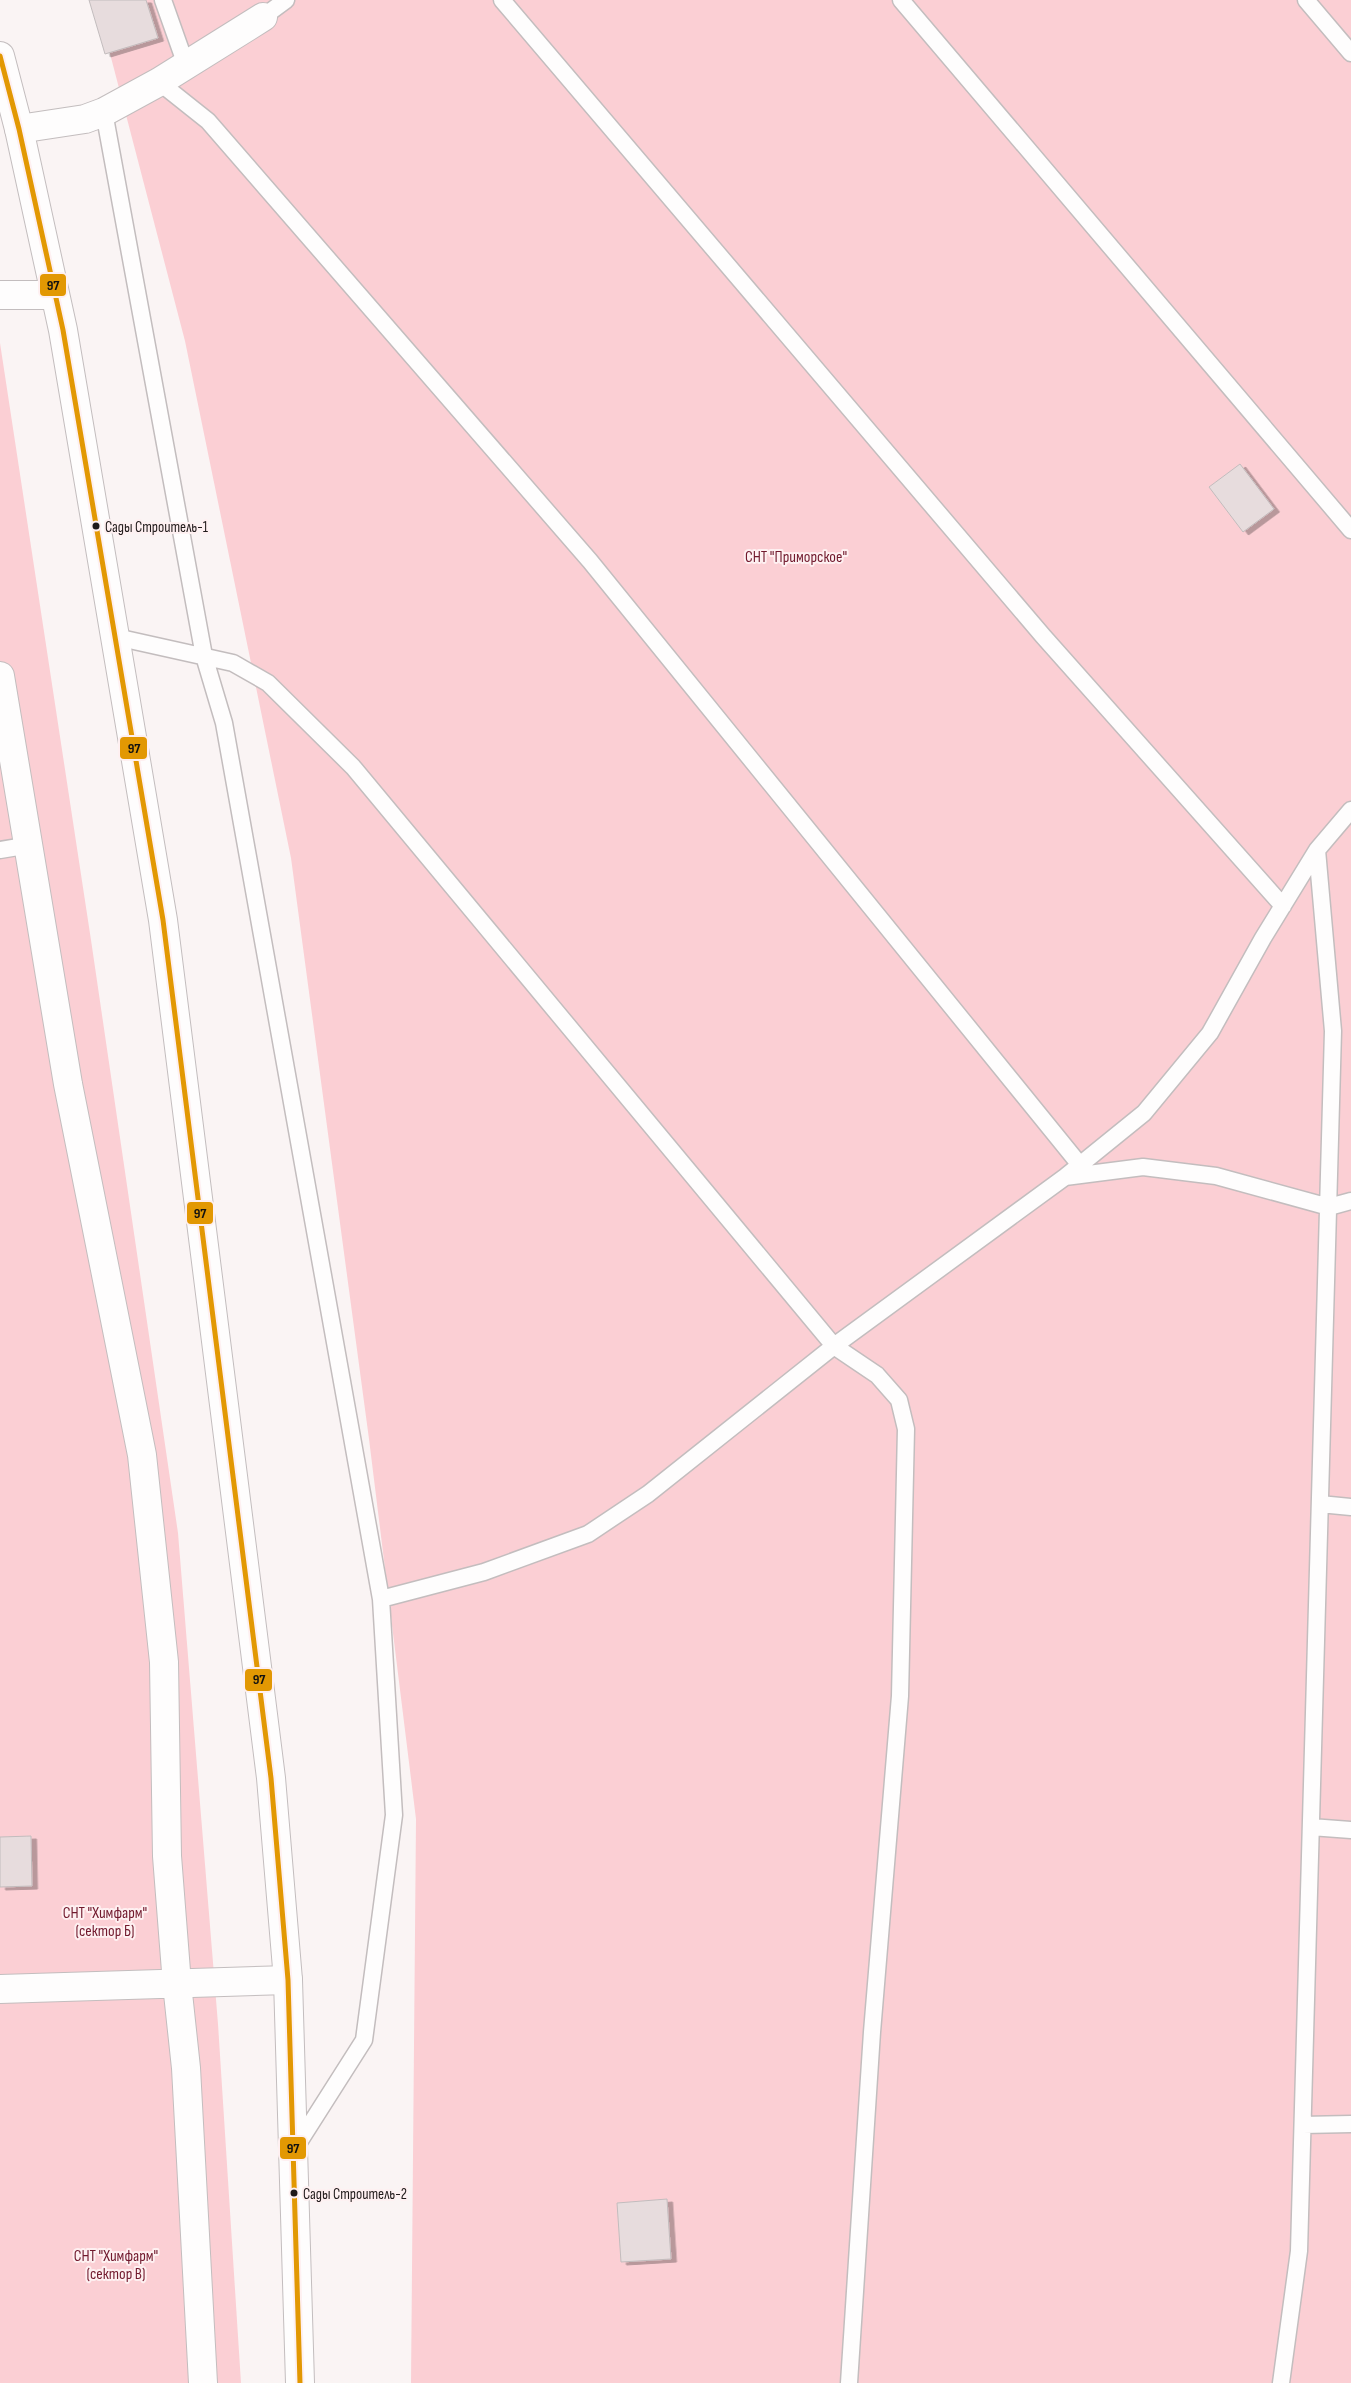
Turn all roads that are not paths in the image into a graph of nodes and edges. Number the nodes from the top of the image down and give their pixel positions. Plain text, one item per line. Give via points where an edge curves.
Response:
1 (164, 0) edge
2 (286, 0) edge
3 (502, 0) edge
4 (901, 0) edge
5 (1306, 0) edge
6 (264, 17) joint
7 (1351, 53) edge
8 (0, 56) edge
9 (186, 65) junction
10 (159, 82) junction
11 (104, 112) junction
12 (19, 129) junction
13 (0, 295) edge
14 (54, 295) junction
15 (1351, 530) edge
16 (116, 637) junction
17 (204, 656) junction
18 (0, 676) edge
19 (1351, 810) edge
20 (30, 845) junction
21 (0, 850) edge
22 (1317, 850) junction
23 (1283, 906) junction
24 (1080, 1165) junction
25 (1065, 1177) junction
26 (1351, 1201) edge
27 (1329, 1207) junction
28 (834, 1346) junction
29 (1320, 1504) junction
30 (1351, 1506) edge
31 (381, 1599) junction
32 (1311, 1828) junction
33 (1351, 1830) edge
34 (288, 1980) junction
35 (177, 1984) junction
36 (0, 1989) edge
37 (1351, 2124) edge
38 (1303, 2125) junction
39 (293, 2152) junction
40 (203, 2383) edge
41 (300, 2383) edge
42 (849, 2383) edge
43 (1281, 2383) edge

1 - 9 lane
2 - 6 lane
3 - 23 lane via 1043,636
4 - 15 lane
5 - 7 lane
6 - 9 street
8 - 12 street
9 - 10 street
10 - 11 street
10 - 24 lane via 208,121 590,561
11 - 12 street via 86,119
11 - 17 lane
12 - 14 street
13 - 14 street
14 - 16 street
16 - 17 lane
16 - 34 street via 163,920 270,1768
17 - 28 lane via 233,663 268,682 353,767
17 - 31 lane via 224,723
18 - 20 street
19 - 22 lane
20 - 21 lane
20 - 35 street via 68,1084 142,1455 164,1662 167,1856
22 - 23 lane
22 - 27 lane via 1333,1031
23 - 24 lane via 1210,1033 1144,1113
24 - 25 lane
25 - 27 lane via 1143,1167 1216,1176
25 - 28 lane
26 - 27 lane
27 - 29 lane
28 - 31 lane via 648,1494 588,1534 484,1572
28 - 42 lane via 877,1375 899,1400 906,1429 900,1696 871,2042
29 - 30 lane
29 - 32 lane
31 - 39 lane via 394,1815 364,2040
32 - 33 lane
32 - 38 lane
34 - 35 street
34 - 39 street
35 - 36 street
35 - 40 street via 186,2068
37 - 38 lane
38 - 43 lane via 1299,2251
39 - 41 street

